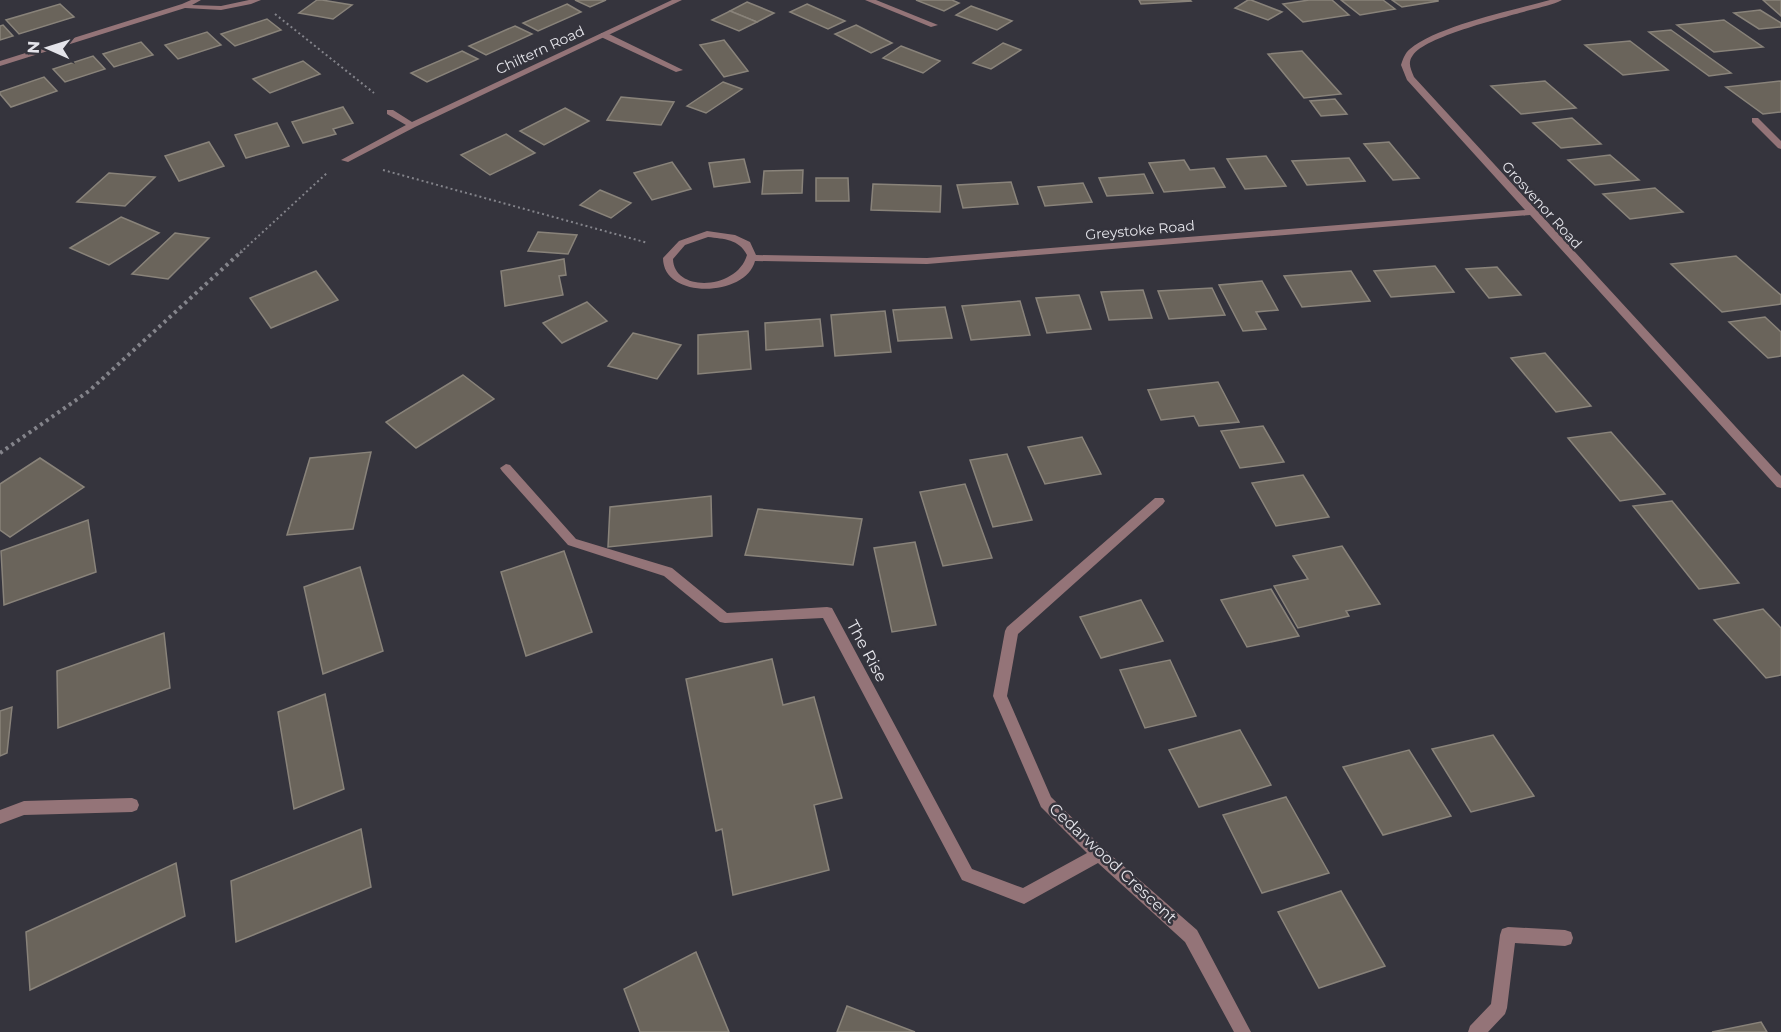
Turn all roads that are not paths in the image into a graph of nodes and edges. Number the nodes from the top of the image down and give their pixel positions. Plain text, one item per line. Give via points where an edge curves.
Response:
1 (197, 0) edge
2 (257, 0) edge
3 (678, 0) edge
4 (869, 0) edge
5 (1558, 0) edge
6 (185, 6) junction
7 (934, 25) dead end
8 (604, 35) junction
9 (0, 64) edge
10 (679, 70) dead end
11 (390, 112) road end
12 (1755, 120) dead end
13 (412, 125) junction
14 (1781, 146) edge
15 (345, 160) road end
16 (1530, 212) junction
17 (752, 258) junction
18 (506, 468) dead end
19 (1781, 484) edge
20 (1159, 501) dead end
21 (132, 805) dead end
22 (0, 817) edge
23 (1099, 854) junction
24 (1565, 938) dead end
25 (1243, 1032) edge
26 (1476, 1032) edge

1 - 6 street
2 - 6 street via 221,8
3 - 8 street, Chiltern Road
4 - 7 street
5 - 16 street, Grosvenor Road via 1420,45 1410,53 1405,65 1410,78
6 - 9 street
8 - 10 street
8 - 13 street, Chiltern Road
11 - 13 street
12 - 14 street
13 - 15 street, Chiltern Road
16 - 17 street, Greystoke Road via 927,261
16 - 19 street, Grosvenor Road
17 - 17 street via 750,266 733,280 705,286 680,281 667,266 673,250 693,237 721,234 744,242
18 - 23 street, The Rise via 572,542 668,572 725,618 827,612 967,875 1024,896
20 - 23 street, Cedarwood Crescent via 1012,631 1000,696 1046,802
21 - 22 street via 24,808
23 - 25 street, Cedarwood Crescent via 1191,936
24 - 26 street via 1508,935 1499,1008

